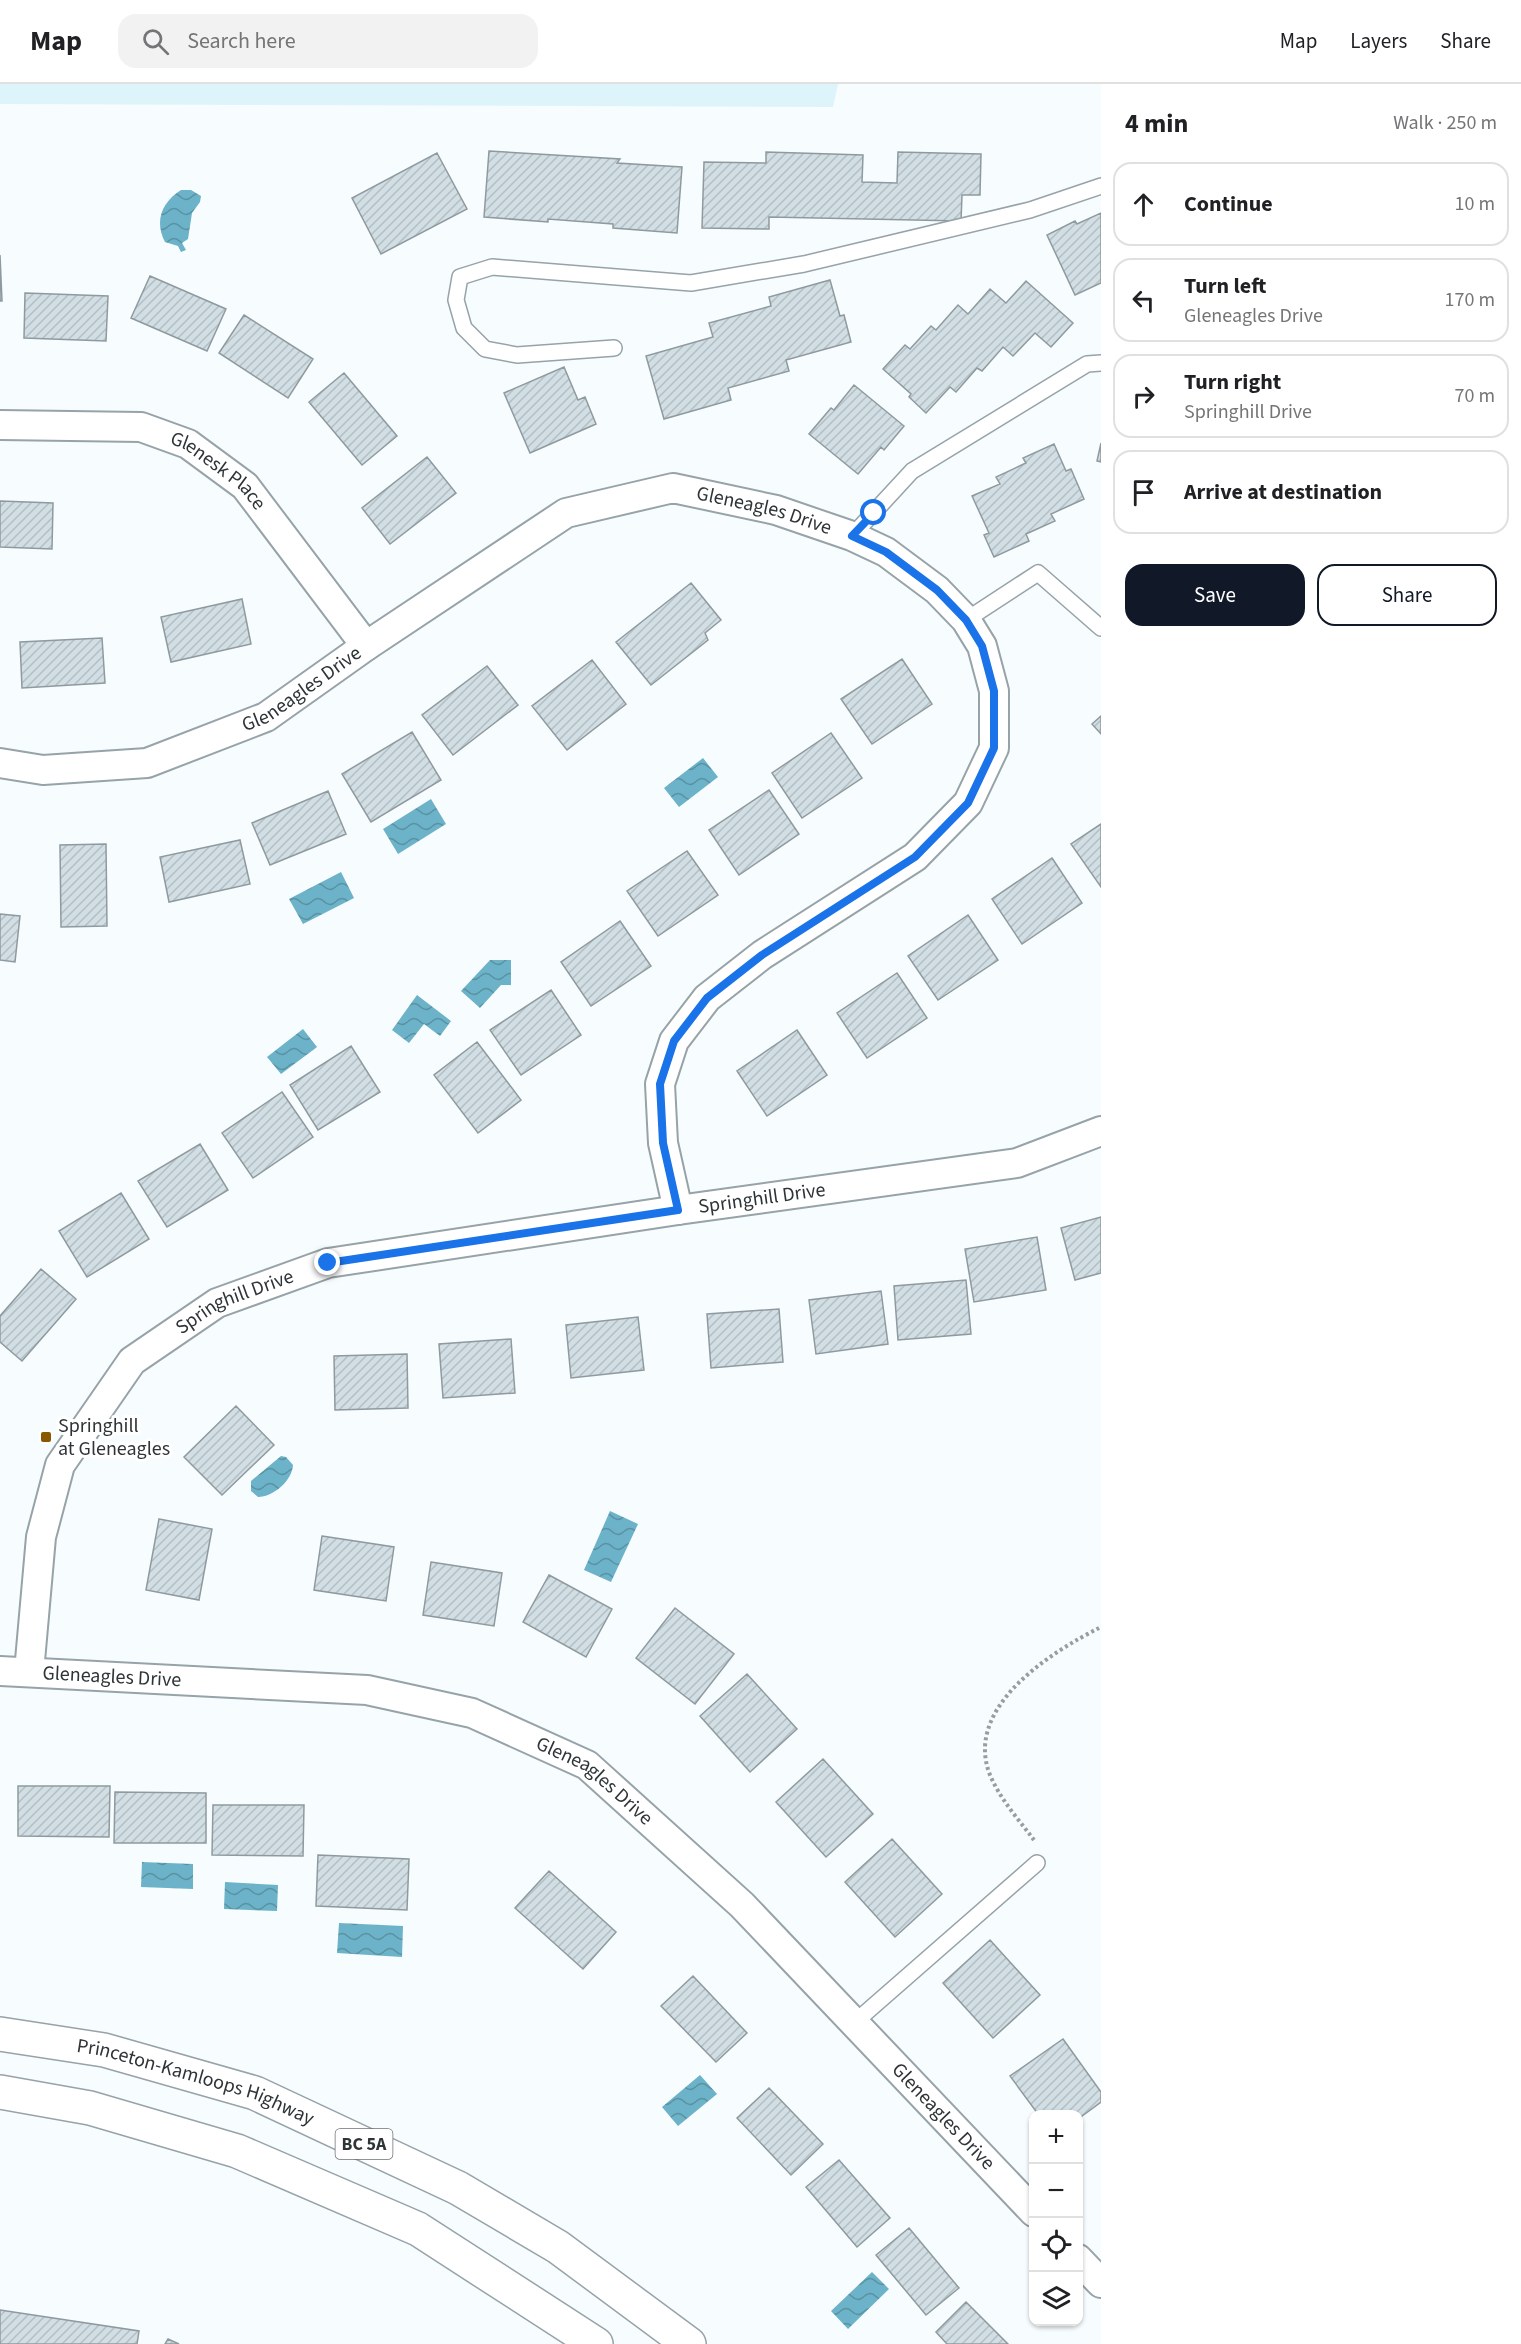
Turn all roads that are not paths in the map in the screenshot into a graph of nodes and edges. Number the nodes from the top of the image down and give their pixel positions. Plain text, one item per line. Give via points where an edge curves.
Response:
1 (1101, 186) edge
2 (614, 348) dead end
3 (1101, 363) edge
4 (0, 425) edge
5 (852, 536) junction
6 (966, 620) junction
7 (1101, 628) edge
8 (366, 646) junction
9 (0, 763) edge
10 (1101, 1131) edge
11 (678, 1210) junction
12 (0, 1671) edge
13 (28, 1672) junction
14 (1037, 1863) road end
15 (854, 2023) junction
16 (0, 2034) edge
17 (0, 2092) edge
18 (1029, 2207) edge
19 (1083, 2264) edge
20 (1101, 2283) edge
21 (596, 2344) edge
22 (689, 2344) edge

1 - 2 lane via 1030,210 804,264 691,282 492,267 460,277 456,300 464,328 485,349 517,355
3 - 5 lane via 1087,364 912,471
4 - 8 street, Glenesk Place via 141,427 188,444 245,486
5 - 6 street, Gleneagles Drive via 886,552 937,590
5 - 8 street, Gleneagles Drive via 776,510 673,488 662,490 566,513
6 - 7 lane via 1038,573
6 - 11 street, Gleneagles Drive via 982,646 994,691 994,748 968,803 915,857 762,955 707,998 674,1041 660,1084 663,1143
8 - 9 street, Gleneagles Drive via 266,717 147,763 43,770
10 - 11 street, Springhill Drive via 1017,1163
11 - 13 street, Springhill Drive via 328,1263 218,1303 132,1361 60,1465 41,1537
12 - 13 street, Gleneagles Drive
13 - 15 street, Gleneagles Drive via 367,1690 472,1713 588,1765 742,1905
14 - 15 lane
15 - 18 street, Gleneagles Drive
16 - 22 main road, Princeton-Kamloops Highway / BC 5A via 104,2050 255,2093 459,2188 558,2247
17 - 21 main road via 90,2108 237,2151 418,2229
19 - 20 street

